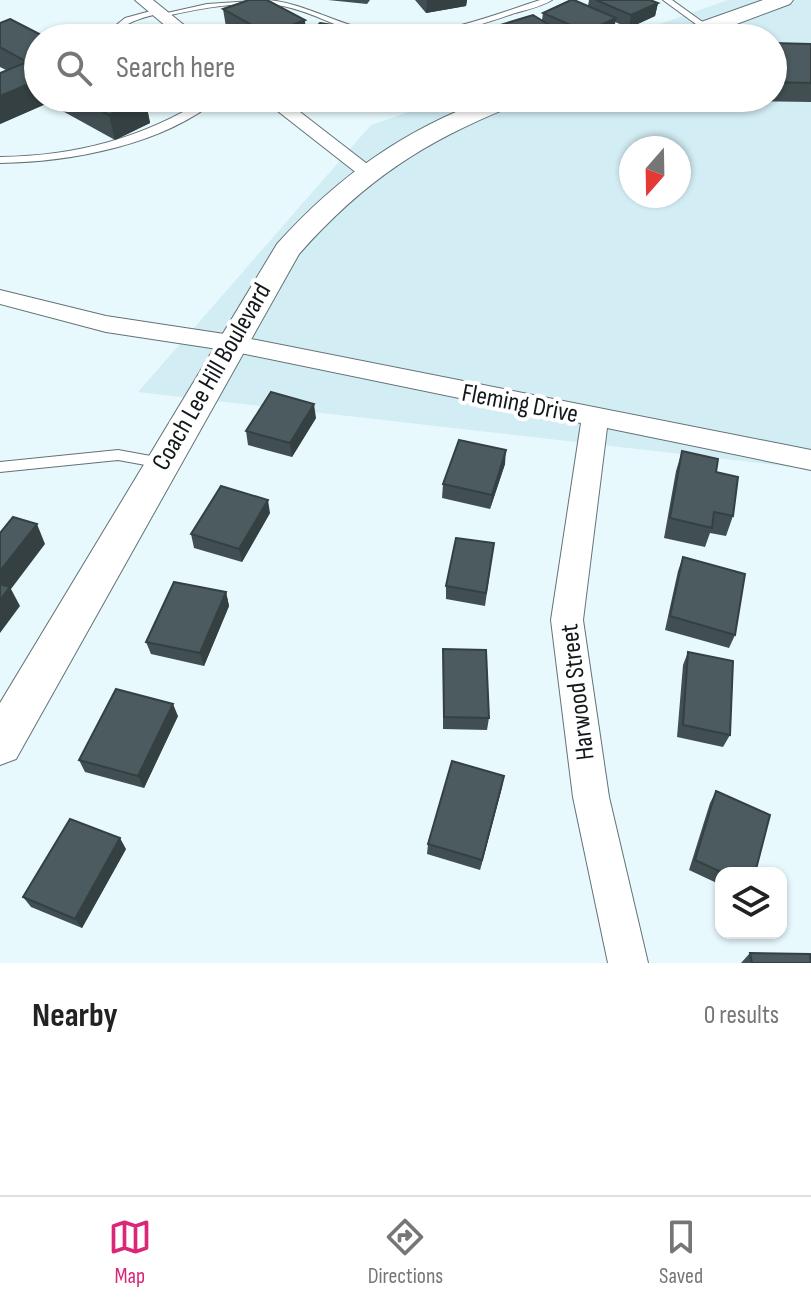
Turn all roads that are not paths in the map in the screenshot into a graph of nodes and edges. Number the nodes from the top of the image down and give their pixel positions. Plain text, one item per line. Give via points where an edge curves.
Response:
1 (143, 0) edge
2 (548, 0) edge
3 (667, 0) edge
4 (775, 1) edge
5 (286, 2) edge
6 (160, 13) junction
7 (122, 24) edge
8 (174, 24) edge
9 (334, 24) edge
10 (467, 24) edge
11 (701, 24) edge
12 (717, 24) edge
13 (187, 112) edge
14 (288, 112) edge
15 (473, 112) edge
16 (0, 160) edge
17 (365, 170) junction
18 (0, 297) edge
19 (231, 343) junction
20 (595, 418) junction
21 (811, 460) edge
22 (162, 463) junction
23 (0, 467) edge
24 (0, 744) edge
25 (628, 963) edge

1 - 6 street
2 - 10 lane
3 - 11 lane
4 - 12 street
5 - 6 lane via 217,4
5 - 9 lane
6 - 7 lane via 138,15
6 - 8 street
13 - 16 lane via 134,139 66,155
14 - 17 street
15 - 17 street, Coach Lee Hill Boulevard
17 - 19 street, Coach Lee Hill Boulevard via 323,207 287,250
18 - 19 street, Fleming Drive via 106,324
19 - 20 street, Fleming Drive
19 - 22 street, Coach Lee Hill Boulevard
20 - 21 street, Fleming Drive
20 - 25 street, Harwood Street via 567,620 591,797
22 - 23 lane via 118,455
22 - 24 street, Coach Lee Hill Boulevard

